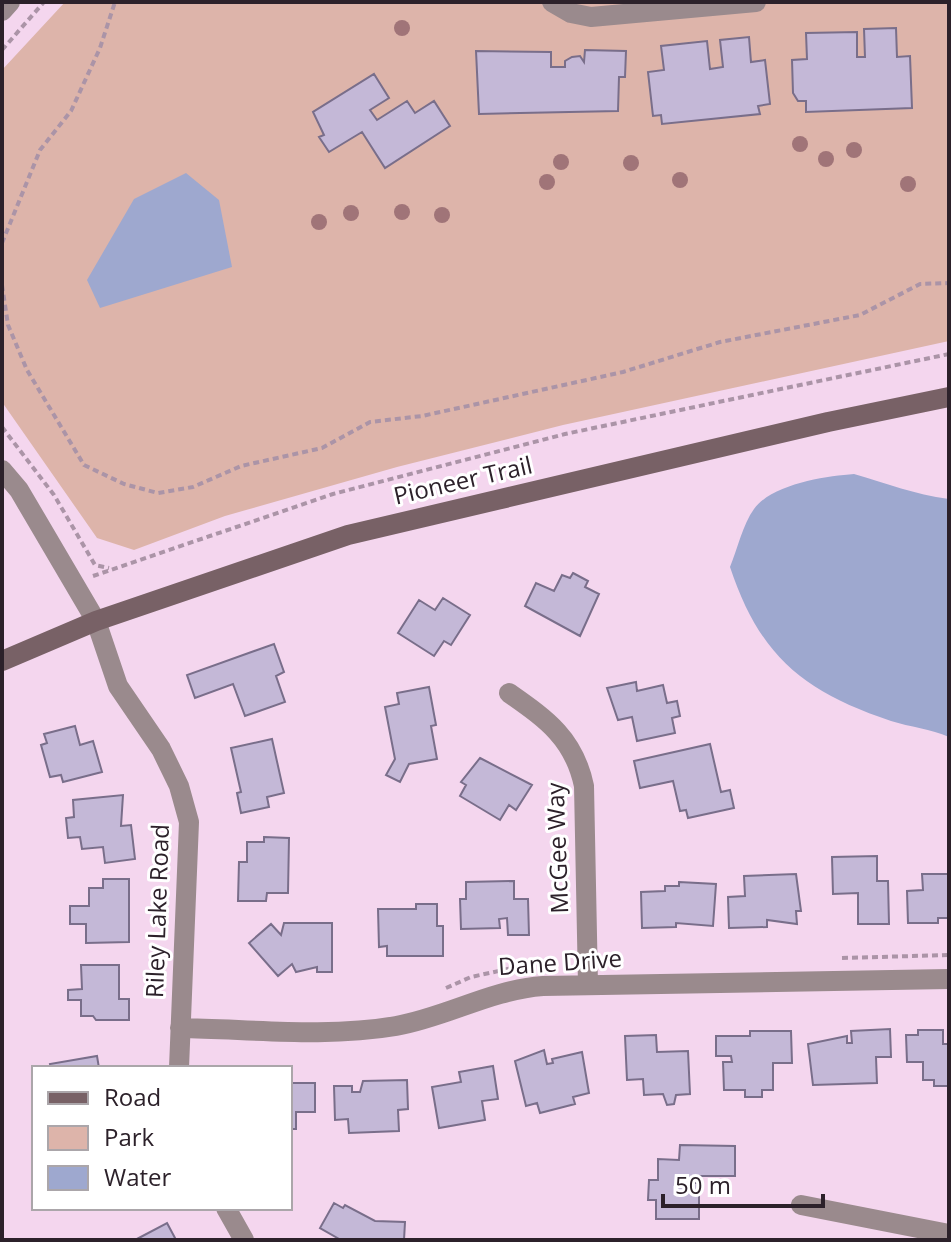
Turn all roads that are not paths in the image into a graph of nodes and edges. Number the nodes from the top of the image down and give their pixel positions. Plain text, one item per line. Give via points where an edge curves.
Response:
1 (10, 2) edge
2 (552, 2) edge
3 (756, 2) edge
4 (2, 11) edge
5 (949, 397) edge
6 (2, 470) edge
7 (96, 621) junction
8 (2, 661) edge
9 (509, 693) dead end
10 (949, 979) edge
11 (588, 985) junction
12 (180, 1028) junction
13 (179, 1066) edge
14 (801, 1205) dead end
15 (227, 1210) edge
16 (949, 1234) edge
17 (244, 1240) edge

1 - 4 street
2 - 3 street via 591,17
5 - 7 main road, Pioneer Trail via 348,535
6 - 7 street, Riley Lake Road
7 - 8 main road, Pioneer Trail
7 - 12 street, Riley Lake Road via 118,686 161,749 189,822
9 - 11 street, McGee Way via 554,725 580,765
10 - 11 street, Dane Drive
11 - 12 street, Dane Drive via 515,988 427,1018 364,1030
12 - 13 street, Riley Lake Road
14 - 16 street
15 - 17 street

